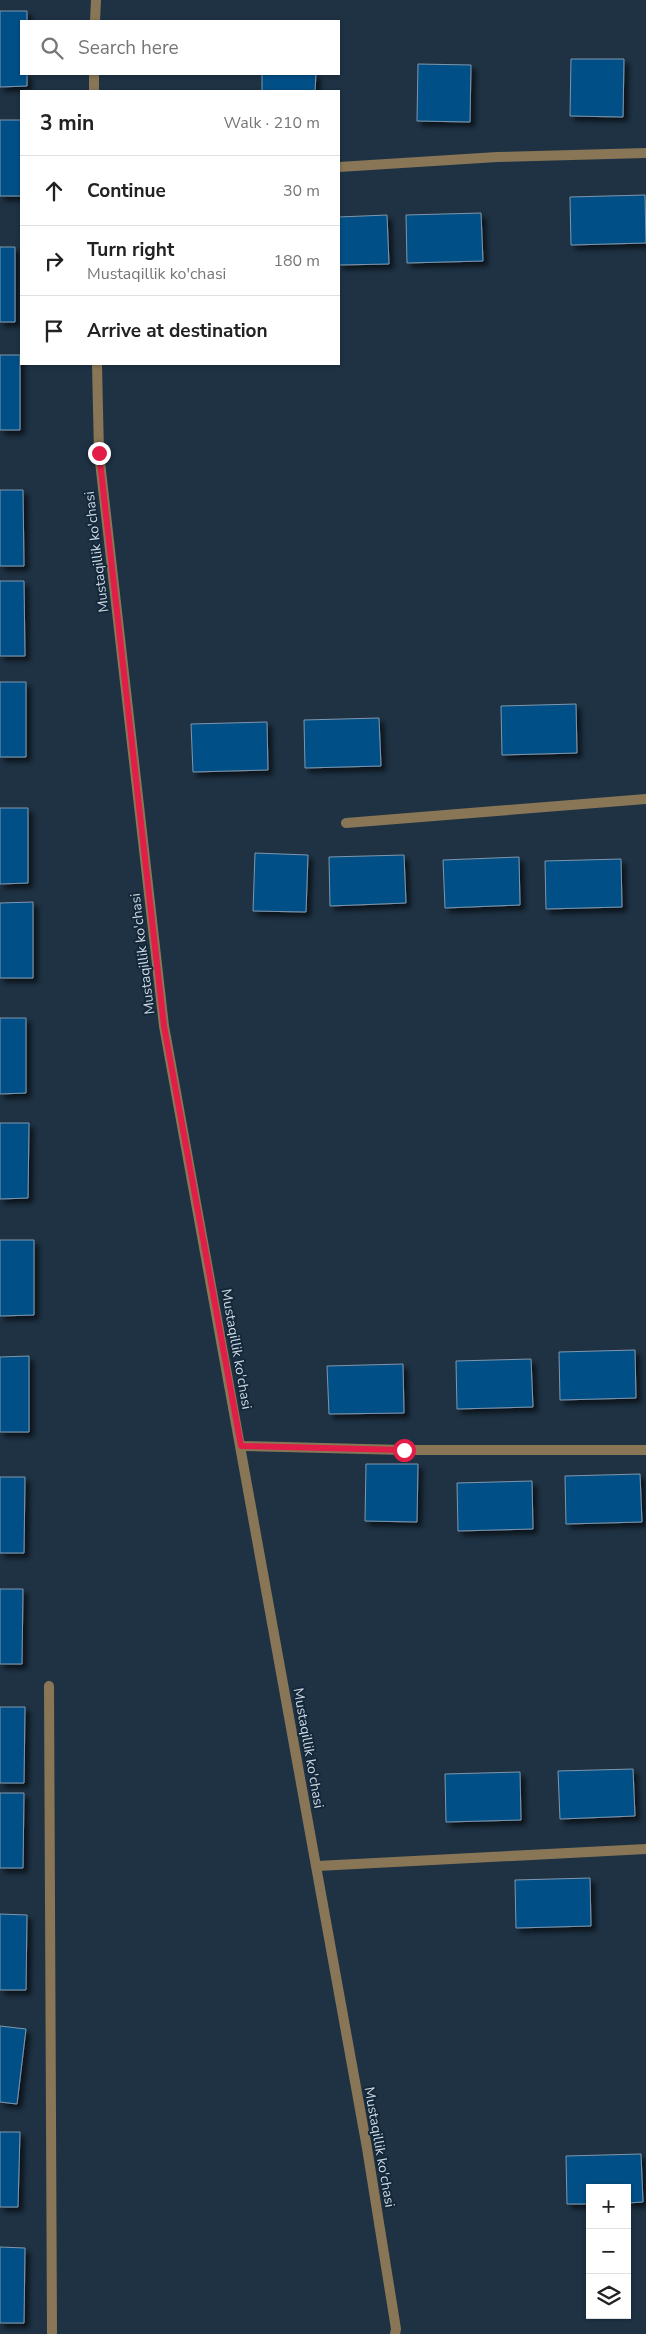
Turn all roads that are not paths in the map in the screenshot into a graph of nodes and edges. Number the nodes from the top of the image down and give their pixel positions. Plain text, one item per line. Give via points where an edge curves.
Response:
1 (96, 0) edge
2 (95, 20) edge
3 (94, 75) edge
4 (94, 90) edge
5 (646, 153) edge
6 (340, 167) edge
7 (97, 365) edge
8 (646, 798) edge
9 (346, 823) dead end
10 (241, 1446) junction
11 (646, 1450) edge
12 (49, 1686) dead end
13 (646, 1849) edge
14 (317, 1866) junction
15 (52, 2334) edge
16 (395, 2334) edge

1 - 2 street
3 - 4 street
5 - 6 street via 497,156
7 - 10 street, Mustaqillik ko'chasi via 99,453 164,1026
8 - 9 street
10 - 11 street
10 - 14 street, Mustaqillik ko'chasi
12 - 15 street
13 - 14 street
14 - 16 street, Mustaqillik ko'chasi via 369,2158

